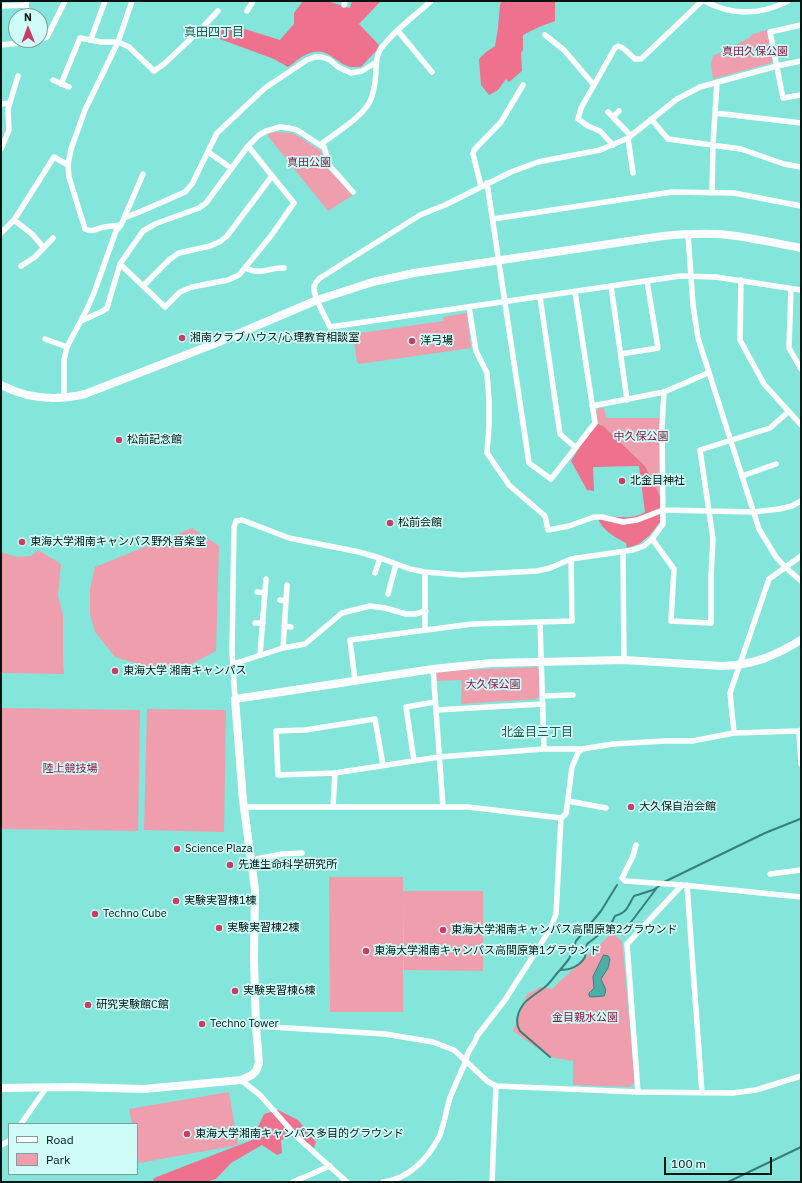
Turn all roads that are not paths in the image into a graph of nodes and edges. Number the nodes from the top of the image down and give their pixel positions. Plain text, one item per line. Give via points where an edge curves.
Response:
1 (65, 1) edge
2 (105, 1) edge
3 (132, 1) edge
4 (253, 1) edge
5 (431, 1) edge
6 (702, 1) edge
7 (705, 1) edge
8 (788, 1) edge
9 (26, 3) edge
10 (1, 6) edge
11 (218, 11) dead end
12 (247, 11) dead end
13 (801, 25) edge
14 (398, 31) junction
15 (545, 35) dead end
16 (48, 36) edge
17 (92, 39) junction
18 (118, 42) junction
19 (801, 61) edge
20 (375, 63) junction
21 (777, 66) junction
22 (432, 72) dead end
23 (18, 76) dead end
24 (53, 80) dead end
25 (717, 82) junction
26 (61, 84) junction
27 (593, 84) junction
28 (523, 85) dead end
29 (69, 87) dead end
30 (801, 95) edge
31 (10, 103) junction
32 (1, 104) edge
33 (619, 111) dead end
34 (608, 112) dead end
35 (715, 113) junction
36 (613, 117) junction
37 (651, 119) junction
38 (801, 123) edge
39 (630, 137) junction
40 (320, 145) junction
41 (613, 145) junction
42 (713, 145) junction
43 (248, 146) junction
44 (1, 149) edge
45 (208, 152) junction
46 (68, 165) junction
47 (231, 168) junction
48 (801, 168) edge
49 (633, 173) dead end
50 (143, 174) dead end
51 (272, 176) junction
52 (487, 183) junction
53 (481, 186) junction
54 (353, 192) dead end
55 (712, 192) junction
56 (801, 206) edge
57 (124, 218) junction
58 (493, 219) junction
59 (14, 220) junction
60 (121, 225) junction
61 (1, 233) edge
62 (688, 234) junction
63 (53, 238) dead end
64 (44, 248) junction
65 (801, 248) edge
66 (498, 260) junction
67 (120, 264) junction
68 (21, 266) dead end
69 (245, 268) junction
70 (284, 268) dead end
71 (691, 276) junction
72 (741, 280) junction
73 (647, 281) junction
74 (143, 286) junction
75 (611, 286) junction
76 (791, 289) junction
77 (801, 290) edge
78 (575, 292) junction
79 (540, 297) junction
80 (317, 300) junction
81 (505, 302) junction
82 (469, 306) junction
83 (81, 321) junction
84 (45, 338) dead end
85 (67, 347) junction
86 (621, 354) junction
87 (801, 369) edge
88 (708, 373) junction
89 (1, 385) edge
90 (664, 392) junction
91 (64, 398) junction
92 (627, 400) junction
93 (592, 406) junction
94 (788, 412) junction
95 (801, 424) edge
96 (730, 440) junction
97 (575, 447) junction
98 (776, 464) dead end
99 (742, 476) junction
100 (801, 501) edge
101 (663, 510) junction
102 (709, 510) junction
103 (754, 512) junction
104 (652, 539) junction
105 (624, 552) junction
106 (801, 556) edge
107 (380, 558) junction
108 (572, 559) junction
109 (396, 564) junction
110 (785, 567) junction
111 (425, 572) junction
112 (375, 573) dead end
113 (266, 579) dead end
114 (801, 581) edge
115 (287, 585) dead end
116 (258, 592) dead end
117 (265, 593) junction
118 (388, 594) dead end
119 (426, 611) junction
120 (540, 622) junction
121 (255, 623) dead end
122 (263, 623) junction
123 (425, 630) junction
124 (801, 640) edge
125 (283, 648) junction
126 (260, 655) junction
127 (624, 660) junction
128 (542, 662) junction
129 (233, 664) junction
130 (738, 666) junction
131 (433, 669) junction
132 (355, 680) junction
133 (573, 695) dead end
134 (543, 696) junction
135 (235, 699) junction
136 (435, 702) junction
137 (543, 704) junction
138 (436, 710) junction
139 (800, 730) edge
140 (734, 733) junction
141 (544, 749) junction
142 (582, 749) junction
143 (439, 757) junction
144 (414, 761) junction
145 (801, 764) edge
146 (383, 765) junction
147 (335, 773) junction
148 (568, 801) junction
149 (442, 806) junction
150 (333, 807) junction
151 (244, 808) junction
152 (606, 808) dead end
153 (561, 818) junction
154 (636, 845) dead end
155 (302, 853) dead end
156 (251, 860) junction
157 (801, 870) edge
158 (770, 874) dead end
159 (684, 885) junction
160 (801, 897) edge
161 (256, 1026) junction
162 (466, 1061) junction
163 (801, 1076) edge
164 (241, 1080) junction
165 (496, 1086) junction
166 (1, 1088) edge
167 (46, 1088) junction
168 (638, 1092) junction
169 (702, 1093) junction
170 (22, 1123) edge
171 (330, 1166) junction
172 (293, 1182) edge
173 (347, 1182) edge
174 (383, 1182) edge
175 (492, 1182) edge

1 - 16 street
2 - 17 street
3 - 18 street
4 - 12 street
5 - 14 street
6 - 27 street via 641,59 635,60 623,48 615,48
7 - 8 street via 732,11 747,12 767,10
9 - 10 street
11 - 18 street via 154,71 129,47
13 - 21 street via 770,32
14 - 20 street via 380,51
14 - 22 street
15 - 27 street via 564,50
17 - 18 street
17 - 26 street via 80,38
18 - 46 street via 85,110
19 - 21 street
20 - 40 street via 377,71 374,88 366,108
20 - 45 street via 362,71 351,73 322,57 307,60 265,88 218,133
21 - 25 street
21 - 30 street via 783,98
23 - 31 street
24 - 26 street
25 - 35 street
25 - 37 street via 677,98
26 - 29 street
27 - 41 street via 578,119 600,131
28 - 53 street via 501,122 474,150
31 - 32 street
31 - 44 street via 9,130
33 - 36 street
34 - 36 street
35 - 38 street
35 - 42 street
36 - 39 street
37 - 39 street
37 - 42 street via 668,139
39 - 41 street
39 - 49 street
40 - 43 street via 297,130 280,127 262,133
40 - 54 street via 324,147 330,166
41 - 52 street via 600,150 538,162
42 - 48 street via 740,149
42 - 55 street
43 - 47 street
43 - 51 street
45 - 47 street
45 - 57 street via 192,184 185,192
46 - 59 street via 54,157
46 - 60 street via 69,177 85,230 95,231 103,227
47 - 67 street via 206,203 143,231
50 - 57 street
51 - 69 street via 294,203
51 - 74 street via 227,236 210,246 179,253
52 - 53 street
52 - 58 street
53 - 80 street via 420,215 320,278 314,288
55 - 56 street via 734,193
55 - 58 street via 672,192
57 - 60 street
58 - 66 street
59 - 61 street
59 - 64 street via 32,234
60 - 83 street via 116,231 94,294
62 - 65 street via 720,234
62 - 66 street
62 - 71 street
63 - 64 street
64 - 68 street
66 - 80 street via 388,278
66 - 81 street
67 - 74 street
67 - 83 street via 107,308
69 - 70 street via 254,272
69 - 74 street via 239,275 228,280 180,292 165,307
71 - 72 street
71 - 73 street
71 - 88 street via 698,338
72 - 76 street
72 - 94 street via 740,340 764,384
73 - 75 street
73 - 86 street via 658,348
75 - 78 street
75 - 86 street
76 - 77 street
76 - 87 street via 789,348
78 - 79 street
78 - 93 street
79 - 81 street
79 - 97 street via 560,434
80 - 82 street via 330,328
80 - 91 street via 104,387
81 - 82 street
81 - 97 street via 529,463 551,479
82 - 101 street via 476,351 487,373 487,452 509,485 545,516 548,530 594,517 630,521
83 - 85 street
84 - 85 street
85 - 91 street via 64,360
86 - 92 street
88 - 90 street
88 - 96 street
89 - 91 street via 32,397
90 - 92 street
90 - 101 street
92 - 93 street
93 - 97 street via 594,423
94 - 95 street
94 - 96 street via 770,428
96 - 99 street
96 - 102 street via 700,450
98 - 99 street
99 - 103 street
100 - 103 street via 792,506
101 - 102 street
101 - 104 street via 663,524
102 - 103 street
102 - 104 street via 714,539 711,623 672,621 674,569
103 - 110 street via 762,534
104 - 105 street via 644,546
105 - 108 street
105 - 127 street
106 - 110 street
107 - 109 street
107 - 112 street
107 - 129 street via 289,538 242,520 236,521
108 - 111 street via 537,572 462,575
108 - 120 street via 572,621
109 - 111 street
109 - 118 street
110 - 114 street
110 - 130 street via 769,578
111 - 119 street
113 - 117 street
115 - 125 street via 283,600 288,626
116 - 117 street
117 - 122 street
119 - 123 street
119 - 125 street via 406,614 370,606 342,613 305,644
120 - 123 street via 472,624
120 - 128 street
121 - 122 street
122 - 126 street
123 - 132 street via 350,640
124 - 130 street via 774,656
125 - 126 street
126 - 129 street
127 - 128 street
127 - 130 street
128 - 131 street via 491,663
128 - 134 street
129 - 135 street
130 - 140 street via 730,693
131 - 132 street
131 - 136 street
132 - 135 street
133 - 134 street
134 - 137 street
135 - 151 street
136 - 138 street
136 - 144 street via 406,707
137 - 138 street
137 - 141 street
138 - 143 street
139 - 140 street
139 - 145 street
140 - 142 street via 692,742 613,744
141 - 142 street
141 - 143 street
142 - 148 street via 572,766
143 - 144 street
143 - 149 street
144 - 146 street
146 - 147 street
146 - 147 street via 375,719 305,730 276,731 278,774
147 - 150 street
148 - 152 street
148 - 153 street via 566,814
149 - 150 street
149 - 153 street
150 - 151 street
151 - 156 street
153 - 162 street via 556,914 550,929 505,1000 477,1036 466,1055
154 - 159 street via 622,878 624,881
155 - 156 street
156 - 161 street via 255,890
157 - 158 street
159 - 160 street
159 - 168 street via 627,944
159 - 169 street
161 - 162 street via 385,1034 433,1042 454,1050
161 - 164 street via 258,1067 252,1075
162 - 165 street
162 - 174 street via 450,1096 439,1136 424,1160 408,1173
163 - 169 street via 756,1090
164 - 167 street via 144,1089
164 - 171 street via 260,1095 297,1137
165 - 168 street
165 - 175 street
166 - 167 street
167 - 170 street
168 - 169 street
171 - 172 street
171 - 173 street

